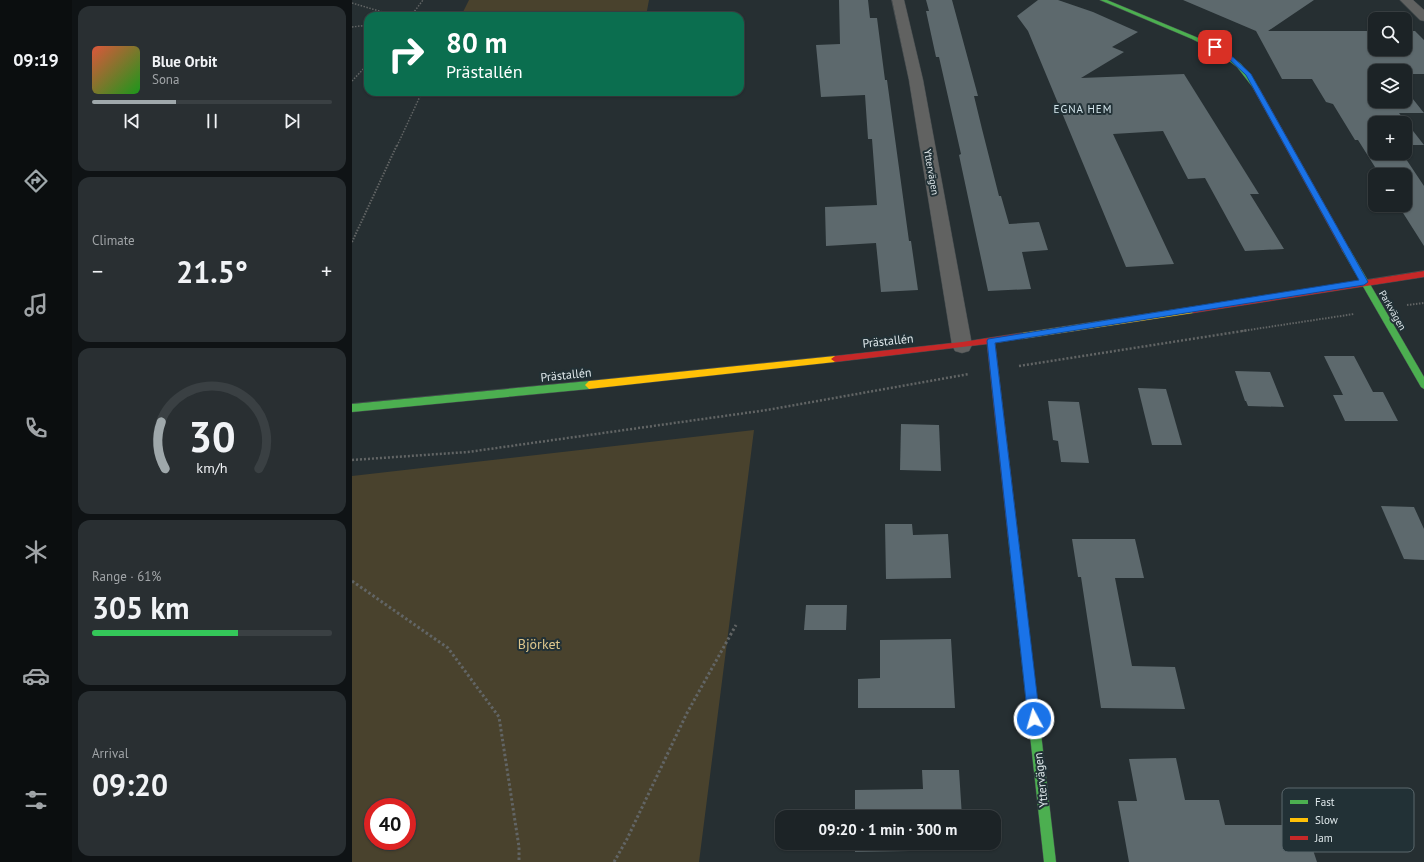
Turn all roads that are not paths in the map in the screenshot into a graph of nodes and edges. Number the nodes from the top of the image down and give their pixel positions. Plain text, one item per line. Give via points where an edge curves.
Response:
1 (898, 0) edge
2 (1103, 0) edge
3 (1406, 0) edge
4 (1424, 17) edge
5 (1424, 274) edge
6 (1364, 282) junction
7 (991, 341) junction
8 (962, 345) junction
9 (1424, 385) edge
10 (352, 408) edge
11 (1050, 862) edge

1 - 8 street, Yttervägen via 916,80
2 - 6 street, Parkvägen via 1215,47 1248,74
3 - 4 street
5 - 6 street, Prästallén
6 - 7 street, Prästallén
6 - 9 street, Parkvägen
7 - 8 street, Prästallén
7 - 11 street, Yttervägen
8 - 10 street, Prästallén

